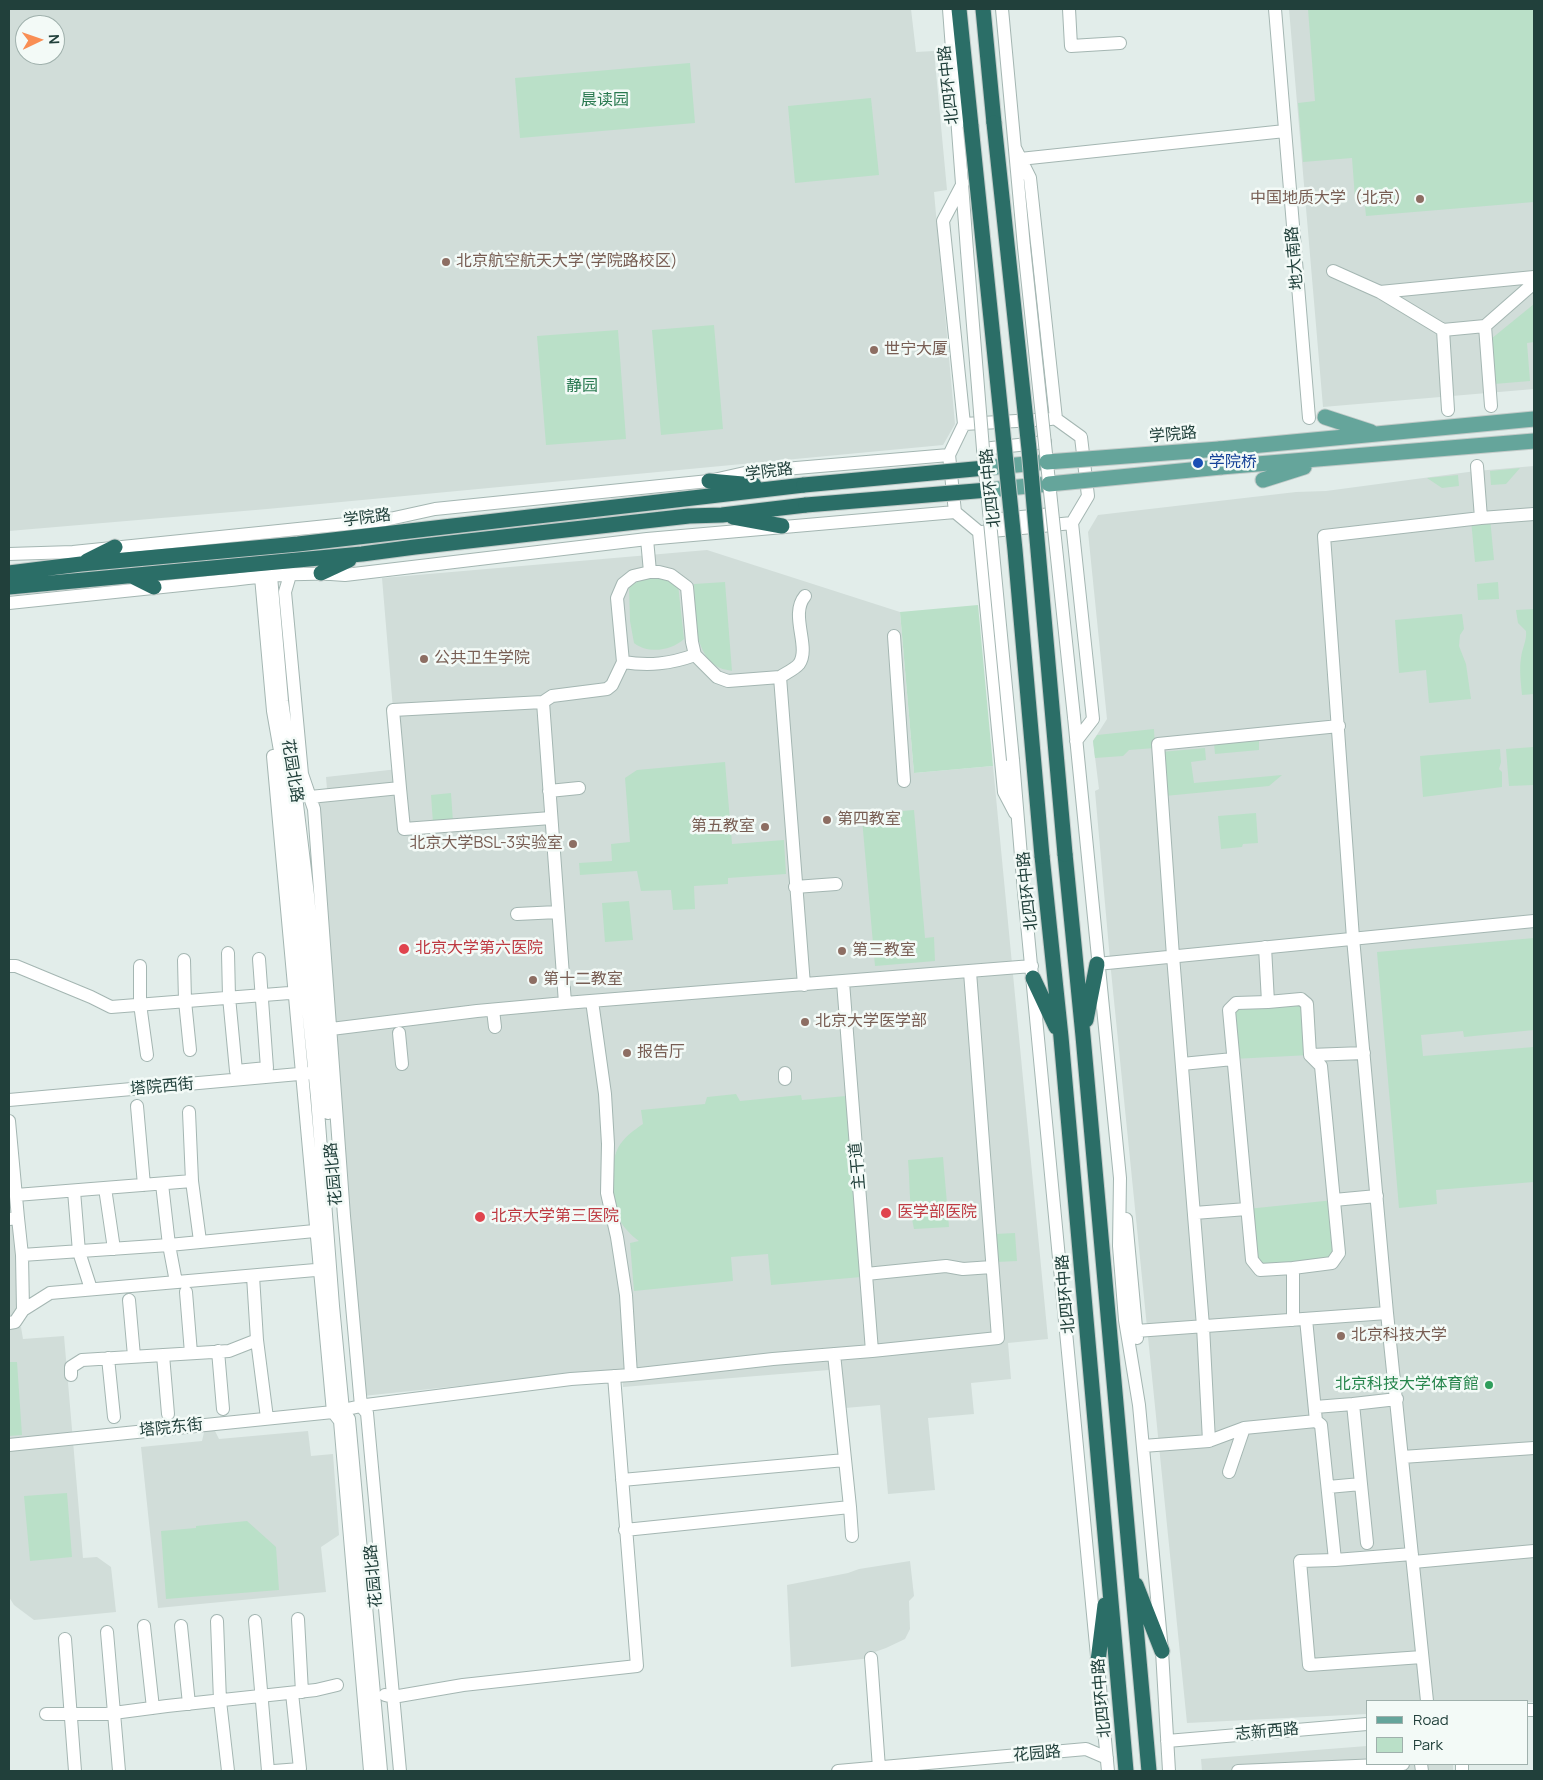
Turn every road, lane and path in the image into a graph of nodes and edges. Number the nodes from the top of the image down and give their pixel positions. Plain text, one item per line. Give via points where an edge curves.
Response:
1 (949, 9) edge
2 (959, 9) edge
3 (983, 9) edge
4 (1002, 9) edge
5 (1069, 9) edge
6 (1276, 9) edge
7 (1120, 42) dead end
8 (1285, 131) junction
9 (1018, 154) junction
10 (963, 183) junction
11 (1333, 271) dead end
12 (1534, 277) edge
13 (1534, 283) edge
14 (1380, 292) junction
15 (1485, 326) junction
16 (1442, 330) junction
17 (1491, 406) dead end
18 (1448, 410) dead end
19 (1325, 417) dead end
20 (1309, 418) dead end
21 (1056, 419) junction
22 (1534, 419) edge
23 (964, 424) junction
24 (1378, 434) junction
25 (1534, 441) edge
26 (1045, 442) junction
27 (983, 449) junction
28 (949, 455) junction
29 (1330, 459) junction
30 (1047, 462) junction
31 (1477, 466) dead end
32 (985, 468) junction
33 (1263, 480) dead end
34 (709, 481) junction
35 (1049, 484) junction
36 (781, 486) junction
37 (988, 490) junction
38 (955, 512) junction
39 (1052, 514) junction
40 (1534, 514) edge
41 (722, 515) junction
42 (1482, 518) junction
43 (991, 520) junction
44 (1072, 524) junction
45 (782, 526) junction
46 (979, 532) junction
47 (647, 539) junction
48 (115, 547) junction
49 (9, 554) edge
50 (362, 554) junction
51 (81, 564) junction
52 (650, 572) junction
53 (9, 573) edge
54 (321, 573) junction
55 (290, 575) junction
56 (134, 577) junction
57 (266, 577) junction
58 (9, 587) edge
59 (154, 587) junction
60 (805, 596) dead end
61 (9, 604) edge
62 (894, 636) dead end
63 (695, 655) junction
64 (623, 662) junction
65 (780, 677) junction
66 (543, 702) junction
67 (1339, 726) junction
68 (1076, 741) junction
69 (273, 751) dead end
70 (904, 781) dead end
71 (400, 788) junction
72 (579, 788) dead end
73 (550, 790) junction
74 (310, 797) junction
75 (552, 818) junction
76 (1019, 819) junction
77 (836, 884) dead end
78 (796, 887) junction
79 (558, 912) junction
80 (517, 914) dead end
81 (1534, 921) edge
82 (1353, 938) junction
83 (1265, 947) junction
84 (228, 953) dead end
85 (1173, 956) junction
86 (259, 959) dead end
87 (184, 960) dead end
88 (1098, 964) junction
89 (9, 966) edge
90 (140, 966) dead end
91 (970, 972) junction
92 (1032, 972) junction
93 (843, 982) junction
94 (804, 985) junction
95 (300, 992) junction
96 (262, 995) junction
97 (229, 997) junction
98 (185, 1001) junction
99 (592, 1001) junction
100 (1268, 1002) junction
101 (565, 1003) junction
102 (140, 1004) junction
103 (493, 1010) junction
104 (495, 1027) dead end
105 (326, 1029) junction
106 (399, 1033) dead end
107 (1083, 1036) junction
108 (1061, 1037) junction
109 (190, 1050) dead end
110 (1364, 1053) junction
111 (147, 1055) dead end
112 (1310, 1055) junction
113 (1233, 1059) junction
114 (402, 1064) dead end
115 (1182, 1064) junction
116 (308, 1074) junction
117 (9, 1100) edge
118 (137, 1106) dead end
119 (189, 1112) dead end
120 (9, 1121) edge
121 (1120, 1178) junction
122 (192, 1181) junction
123 (162, 1184) junction
124 (144, 1185) junction
125 (105, 1188) junction
126 (74, 1191) junction
127 (16, 1195) junction
128 (1377, 1196) junction
129 (1334, 1200) junction
130 (1247, 1209) junction
131 (1194, 1213) junction
132 (13, 1218) edge
133 (322, 1230) junction
134 (200, 1241) junction
135 (169, 1245) junction
136 (114, 1248) junction
137 (79, 1252) junction
138 (22, 1255) junction
139 (992, 1267) junction
140 (1293, 1268) junction
141 (325, 1269) junction
142 (866, 1274) junction
143 (253, 1276) junction
144 (176, 1282) junction
145 (91, 1289) junction
146 (186, 1292) dead end
147 (130, 1300) dead end
148 (23, 1310) junction
149 (1387, 1313) junction
150 (1300, 1319) junction
151 (9, 1322) edge
152 (1204, 1326) junction
153 (1136, 1331) junction
154 (257, 1340) junction
155 (218, 1351) junction
156 (872, 1351) junction
157 (191, 1353) junction
158 (834, 1354) junction
159 (162, 1355) junction
160 (134, 1356) junction
161 (108, 1358) junction
162 (71, 1375) dead end
163 (631, 1375) junction
164 (614, 1376) junction
165 (1397, 1399) junction
166 (1353, 1404) junction
167 (1139, 1405) junction
168 (1315, 1407) junction
169 (348, 1409) junction
170 (223, 1410) dead end
171 (168, 1414) dead end
172 (114, 1418) dead end
173 (267, 1418) junction
174 (1316, 1421) junction
175 (1244, 1428) junction
176 (1209, 1441) junction
177 (9, 1445) edge
178 (1143, 1446) junction
179 (1534, 1448) edge
180 (1402, 1457) junction
181 (845, 1460) junction
182 (1230, 1472) dead end
183 (622, 1480) junction
184 (1361, 1484) junction
185 (1328, 1487) junction
186 (850, 1507) junction
187 (625, 1530) junction
188 (852, 1536) dead end
189 (1367, 1543) dead end
190 (1534, 1551) edge
191 (1412, 1558) junction
192 (1335, 1560) junction
193 (1129, 1569) junction
194 (1108, 1574) junction
195 (298, 1620) dead end
196 (217, 1621) dead end
197 (255, 1621) dead end
198 (144, 1626) dead end
199 (181, 1626) dead end
200 (107, 1632) dead end
201 (65, 1639) dead end
202 (1162, 1651) junction
203 (1422, 1657) junction
204 (871, 1658) dead end
205 (1098, 1661) junction
206 (337, 1685) dead end
207 (297, 1692) junction
208 (261, 1696) junction
209 (389, 1696) junction
210 (1427, 1700) edge
211 (220, 1701) junction
212 (189, 1704) junction
213 (153, 1708) junction
214 (115, 1713) junction
215 (46, 1714) dead end
216 (71, 1714) junction
217 (1366, 1724) edge
218 (1104, 1730) junction
219 (1167, 1741) junction
220 (1086, 1749) junction
221 (1107, 1758) junction
222 (1379, 1765) edge
223 (879, 1768) junction
224 (75, 1771) edge
225 (119, 1771) edge
226 (228, 1771) edge
227 (268, 1771) edge
228 (274, 1771) edge
229 (370, 1771) edge
230 (381, 1771) edge
231 (392, 1771) edge
232 (400, 1771) edge
233 (838, 1771) edge
234 (1108, 1771) edge
235 (1126, 1771) edge
236 (1148, 1771) edge
237 (1169, 1771) edge
238 (1238, 1771) edge

1 - 10 street, 北四环中路
2 - 108 highway, 北四环中路, bridge
3 - 107 highway, bridge via 1029,449
4 - 9 street
5 - 7 street via 1071,46
6 - 8 street, 地大南路
8 - 9 street
8 - 20 street, 地大南路
9 - 21 street via 1030,178
9 - 26 street, bridge via 1024,247
10 - 23 street via 943,221
10 - 27 street, 北四环中路, bridge
11 - 14 street
12 - 14 street
13 - 15 street
14 - 16 street
15 - 16 street
15 - 17 street
16 - 18 street
19 - 24 main road
21 - 23 street
21 - 44 street via 1081,437 1088,496
22 - 24 main road, 学院路
23 - 28 street
24 - 30 main road, 学院路, bridge
25 - 29 main road
26 - 27 street, bridge
26 - 30 street, bridge
27 - 32 street, 北四环中路, bridge
28 - 34 street, 学院路 via 749,472
28 - 38 street
29 - 33 main road
29 - 35 main road, bridge
30 - 32 main road, 学院路, bridge
30 - 35 street, bridge
31 - 42 street
32 - 36 highway, 学院路, bridge
32 - 37 street, 北四环中路, bridge
34 - 36 highway
34 - 48 street, 学院路 via 435,508 385,520
35 - 37 main road, bridge
35 - 39 street, bridge
36 - 51 highway, 学院路 via 298,544
37 - 41 highway, bridge
37 - 43 street, 北四环中路, bridge
38 - 45 street
38 - 46 street
39 - 43 street, bridge
39 - 68 street, bridge
40 - 42 street
41 - 45 highway
41 - 50 highway via 689,516
42 - 67 street via 1324,536
43 - 76 street, 北四环中路, bridge
44 - 46 street
44 - 68 street via 1093,719
45 - 47 street
46 - 76 street via 1004,792
47 - 52 street
47 - 54 street via 345,575
48 - 49 street, 学院路
48 - 51 highway
50 - 54 highway
50 - 56 highway
51 - 53 highway, 学院路
52 - 63 street via 671,575 687,587
52 - 64 street via 633,576 623,584 617,598
54 - 55 street
55 - 57 street
55 - 74 street via 286,592 302,774
56 - 58 highway
56 - 59 highway
57 - 59 street
57 - 95 street, 花园北路 via 273,712 285,779
57 - 105 street, 花园北路
59 - 61 street
60 - 65 street via 798,610 801,660 798,666
62 - 70 street
63 - 64 street via 645,666
63 - 65 street via 718,677 728,680
64 - 66 street via 607,689 552,696
65 - 78 street
66 - 71 street via 394,710
66 - 73 street
67 - 82 street
67 - 85 street via 1158,744
68 - 88 street
69 - 95 street
71 - 74 street
71 - 75 street via 404,829
72 - 73 street
73 - 75 street
74 - 105 street via 314,809
75 - 79 street
76 - 92 street, 北四环中路
77 - 78 street
78 - 94 street
79 - 80 street
79 - 101 street
81 - 82 street
82 - 83 street
82 - 110 street
83 - 85 street
83 - 100 street
84 - 97 street
85 - 88 street
85 - 115 street
86 - 96 street
87 - 98 street
88 - 107 highway
88 - 121 street
89 - 102 street via 16,966 111,1007
90 - 102 street
91 - 92 street
91 - 93 street
91 - 139 street
92 - 108 highway
92 - 205 street, 北四环中路
93 - 94 street
93 - 142 street, 主干道
94 - 99 street
95 - 96 street
95 - 116 street, 花园北路
96 - 97 street
96 - 97 street via 267,1068 236,1071
97 - 98 street
98 - 102 street
98 - 109 street
99 - 101 street
99 - 163 street via 605,1094 607,1193 626,1296
100 - 112 street via 1301,1000 1307,1004
100 - 113 street via 1236,1003 1229,1010
101 - 103 street
102 - 111 street
103 - 104 street
103 - 105 street
105 - 169 street via 344,1216
106 - 114 street
107 - 193 highway
108 - 194 highway, 北四环中路
110 - 112 street
110 - 128 street
112 - 129 street via 1321,1066
113 - 115 street
113 - 130 street
115 - 131 street
116 - 117 street, 塔院西街
116 - 133 street, 花园北路
118 - 124 street
119 - 122 street
120 - 127 street
121 - 153 street
121 - 167 street via 1119,1246 1125,1320
122 - 123 street
122 - 134 street
123 - 124 street
123 - 135 street
124 - 125 street
125 - 126 street
125 - 136 street
126 - 127 street
126 - 137 street
127 - 132 street
128 - 129 street
128 - 149 street
129 - 140 street via 1339,1253 1332,1263
130 - 131 street
130 - 140 street via 1252,1260 1260,1270
131 - 152 street
132 - 138 street
133 - 134 street
133 - 141 street, 花园北路
134 - 135 street
135 - 136 street
135 - 144 street
136 - 137 street
137 - 138 street
137 - 145 street
138 - 148 street
139 - 142 street via 963,1269 946,1266
139 - 156 street, 塔院东街 via 998,1338
140 - 150 street
141 - 143 street
141 - 169 street, 花园北路
142 - 156 street, 主干道
143 - 144 street
143 - 154 street
144 - 145 street
145 - 148 street via 50,1293
146 - 157 street
147 - 160 street
148 - 151 street via 15,1322
149 - 150 street
149 - 165 street
150 - 152 street
150 - 168 street
152 - 153 street
152 - 176 street
153 - 167 street
154 - 155 street via 229,1351
154 - 173 street
155 - 157 street
155 - 170 street
156 - 158 street, 塔院东街
157 - 159 street
158 - 163 street, 塔院东街
158 - 181 street
159 - 160 street
159 - 171 street
160 - 161 street
161 - 162 street via 82,1360 71,1367
161 - 172 street
163 - 164 street, 塔院东街
164 - 169 street, 塔院东街
164 - 183 street
165 - 166 street
165 - 180 street
166 - 168 street
166 - 184 street
167 - 178 street
168 - 174 street
169 - 173 street, 塔院东街
169 - 209 street via 367,1413
169 - 229 street via 340,1421
169 - 230 street, 花园北路
173 - 177 street, 塔院东街
174 - 175 street
174 - 185 street via 1321,1425
175 - 176 street
175 - 182 street
176 - 178 street
178 - 202 street
179 - 180 street
180 - 191 street
181 - 183 street
181 - 186 street
183 - 187 street
184 - 185 street
184 - 189 street
185 - 192 street
186 - 187 street
186 - 188 street
187 - 209 street via 636,1666
190 - 191 street
191 - 192 street
191 - 203 street
192 - 203 street via 1300,1561 1309,1665
193 - 202 highway
193 - 236 highway
194 - 205 highway
194 - 235 highway, 北四环中路
195 - 207 street
196 - 211 street
197 - 208 street
198 - 213 street
199 - 212 street
200 - 214 street
201 - 216 street
202 - 219 street
203 - 210 street
204 - 223 street
205 - 218 street, 北四环中路
206 - 207 street
207 - 208 street
207 - 228 street via 300,1769
208 - 211 street
208 - 227 street
209 - 231 street
209 - 232 street
211 - 212 street
211 - 226 street
212 - 213 street
213 - 214 street
214 - 216 street
214 - 225 street
215 - 216 street
216 - 224 street
217 - 219 street, 志新西路
218 - 220 street via 1096,1743
218 - 221 street, 北四环中路
219 - 237 street
220 - 221 street
220 - 223 street, 花园路
221 - 234 street, 北四环中路
222 - 238 street
223 - 233 street, 花园路

